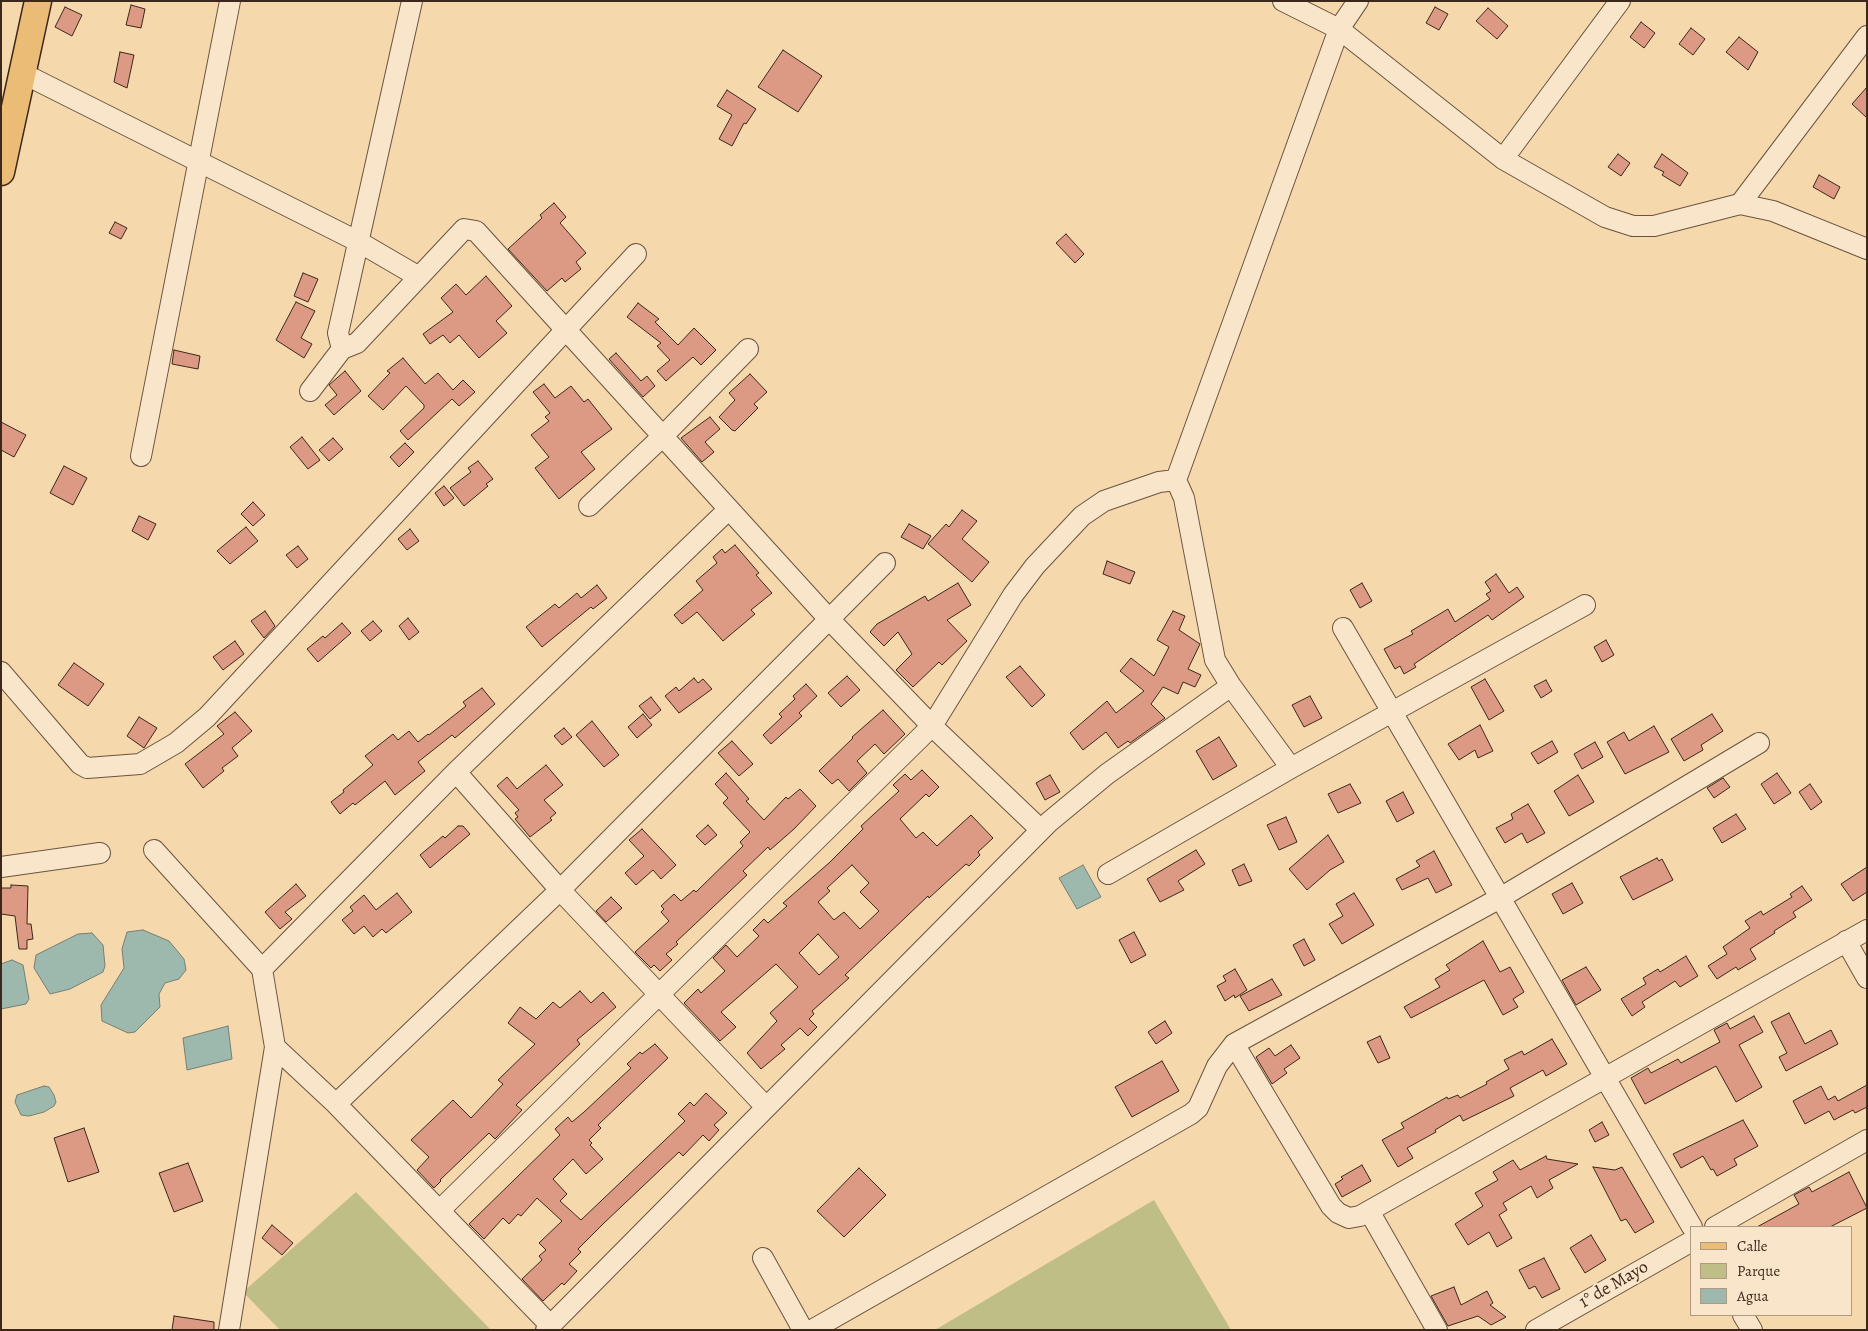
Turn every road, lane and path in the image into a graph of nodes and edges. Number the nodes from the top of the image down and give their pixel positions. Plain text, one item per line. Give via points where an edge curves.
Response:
1 (38, 1) edge
2 (230, 1) edge
3 (412, 1) edge
4 (1358, 1) edge
5 (1620, 1) edge
6 (1290, 3) edge
7 (1339, 30) junction
8 (1867, 36) edge
9 (22, 73) junction
10 (199, 160) junction
11 (1503, 160) junction
12 (1, 172) edge
13 (1740, 204) junction
14 (359, 242) junction
15 (1867, 248) edge
16 (636, 254) dead end
17 (419, 277) junction
18 (564, 330) junction
19 (748, 348) dead end
20 (342, 349) junction
21 (310, 391) dead end
22 (662, 437) junction
23 (141, 456) dead end
24 (1176, 480) junction
25 (589, 506) dead end
26 (729, 510) junction
27 (885, 563) dead end
28 (1585, 605) dead end
29 (828, 618) junction
30 (1343, 628) dead end
31 (1, 672) edge
32 (1231, 686) junction
33 (1392, 712) junction
34 (932, 726) junction
35 (1759, 743) dead end
36 (1291, 768) junction
37 (456, 772) junction
38 (1041, 830) junction
39 (154, 850) dead end
40 (100, 853) dead end
41 (1, 867) edge
42 (1108, 874) dead end
43 (560, 890) junction
44 (1500, 898) junction
45 (1867, 930) edge
46 (1846, 941) junction
47 (262, 969) junction
48 (1867, 978) edge
49 (659, 995) junction
50 (1234, 1044) junction
51 (275, 1047) junction
52 (1606, 1079) junction
53 (336, 1104) junction
54 (766, 1107) junction
55 (1867, 1140) edge
56 (440, 1210) junction
57 (1369, 1211) junction
58 (1691, 1226) edge
59 (1717, 1226) edge
60 (1690, 1241) edge
61 (763, 1258) dead end
62 (1744, 1316) edge
63 (548, 1327) edge
64 (229, 1330) edge
65 (803, 1330) edge
66 (812, 1330) edge
67 (1437, 1330) edge
68 (1536, 1330) edge
69 (1752, 1330) edge

1 - 9 main road
2 - 10 street
3 - 14 street
4 - 7 street
5 - 11 street
6 - 7 street
7 - 11 street
7 - 24 street
8 - 13 street
9 - 10 street
9 - 12 main road
10 - 14 street
10 - 23 street
11 - 13 street via 1605,216 1633,226 1654,226
13 - 15 street via 1772,211
14 - 17 street
14 - 20 street via 338,333
16 - 18 street
17 - 18 street via 464,229 476,231
17 - 20 street via 357,343
18 - 22 street
18 - 31 street via 207,717 161,753 140,764 87,768 80,764
19 - 22 street
20 - 21 street
22 - 25 street
22 - 26 street
24 - 32 street via 1184,498 1215,660
24 - 34 street via 1104,501 1082,516 1035,566 1013,595
26 - 29 street
26 - 37 street
27 - 29 street
28 - 33 street
29 - 34 street
29 - 43 street
30 - 33 street
32 - 36 street
32 - 38 street via 1107,774
33 - 36 street
33 - 44 street
34 - 38 street
34 - 49 street
35 - 44 street
36 - 42 street
37 - 43 street
37 - 47 street
38 - 54 street
39 - 47 street
40 - 41 street
43 - 49 street
43 - 53 street
44 - 50 street
44 - 52 street
45 - 46 street
46 - 48 street
46 - 52 street
47 - 51 street
49 - 54 street
49 - 56 street
50 - 57 street via 1331,1206 1349,1218
50 - 66 street via 1217,1066 1198,1108 1191,1114
51 - 53 street
51 - 64 street
52 - 57 street
52 - 58 street
53 - 56 street
54 - 63 street
55 - 59 street
56 - 63 street
57 - 67 street
60 - 68 street, 1° de Mayo
61 - 65 street
62 - 69 street

